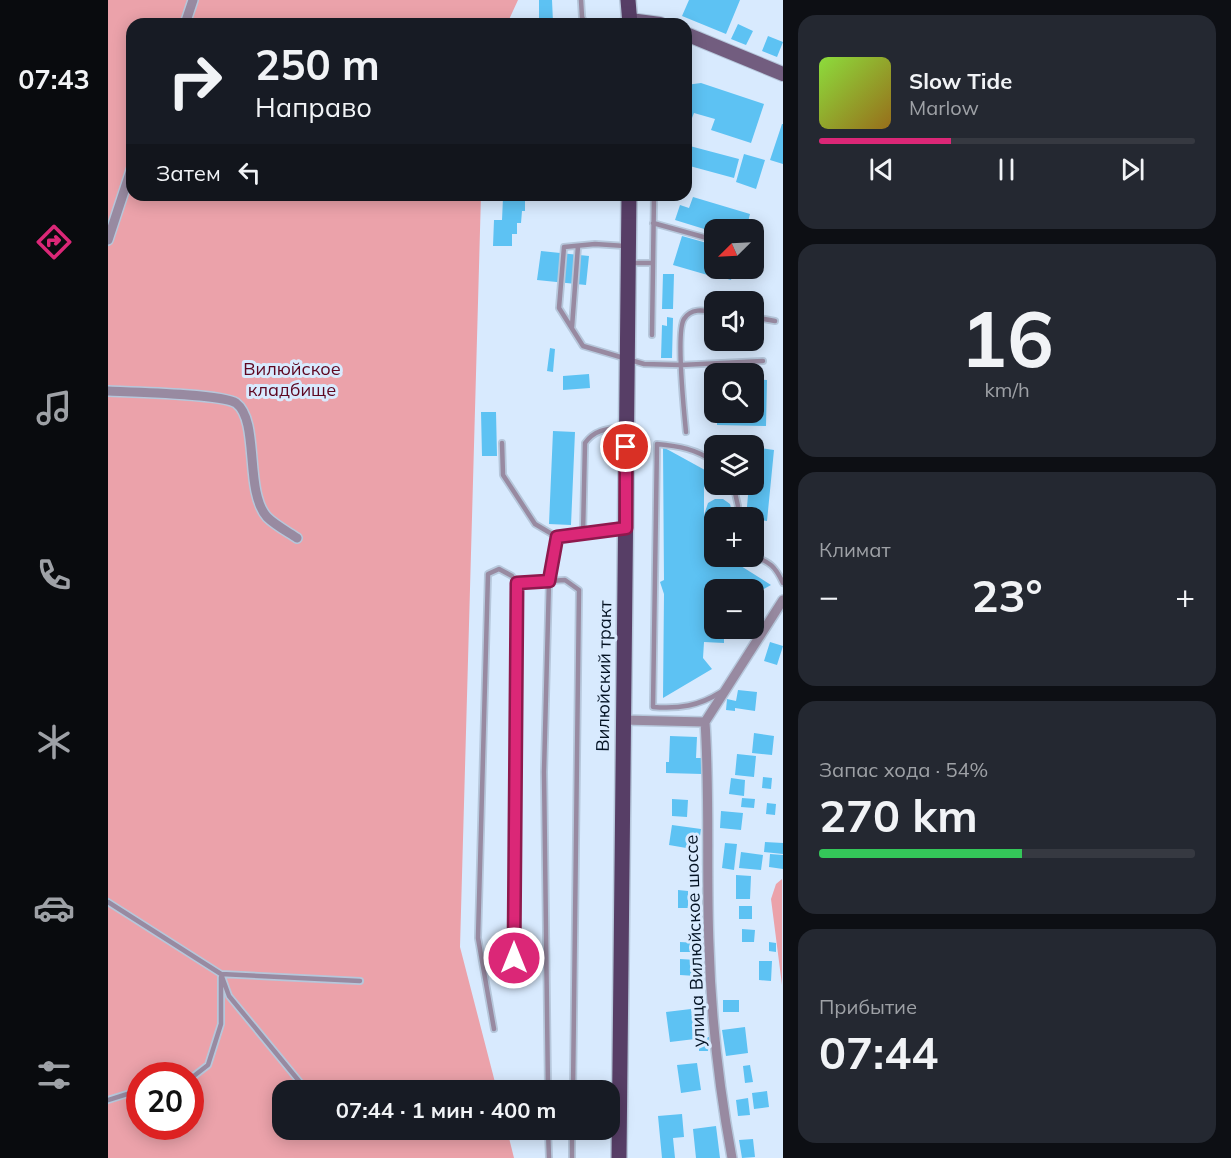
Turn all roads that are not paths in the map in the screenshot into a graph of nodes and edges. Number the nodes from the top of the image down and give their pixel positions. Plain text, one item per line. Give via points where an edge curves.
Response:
1 (193, 0) edge
2 (581, 0) edge
3 (628, 0) edge
4 (187, 18) edge
5 (582, 18) edge
6 (630, 18) edge
7 (692, 36) edge
8 (783, 74) edge
9 (126, 185) edge
10 (628, 201) edge
11 (654, 201) edge
12 (653, 223) junction
13 (704, 237) edge
14 (108, 240) edge
15 (578, 246) junction
16 (628, 246) junction
17 (628, 263) junction
18 (652, 263) junction
19 (704, 312) edge
20 (764, 319) edge
21 (775, 321) dead end
22 (572, 328) junction
23 (652, 335) dead end
24 (627, 360) junction
25 (764, 361) dead end
26 (681, 364) junction
27 (108, 391) edge
28 (627, 427) junction
29 (686, 432) dead end
30 (502, 443) dead end
31 (704, 454) edge
32 (626, 528) junction
33 (582, 534) junction
34 (557, 537) junction
35 (297, 538) dead end
36 (764, 559) edge
37 (549, 581) junction
38 (517, 583) junction
39 (783, 583) edge
40 (783, 600) edge
41 (778, 616) edge
42 (727, 688) junction
43 (623, 720) junction
44 (705, 722) junction
45 (108, 902) edge
46 (221, 974) junction
47 (360, 981) dead end
48 (514, 982) dead end
49 (494, 1029) dead end
50 (204, 1068) edge
51 (297, 1080) edge
52 (548, 1080) edge
53 (573, 1080) edge
54 (126, 1094) edge
55 (108, 1100) edge
56 (548, 1140) edge
57 (572, 1140) edge
58 (549, 1158) edge
59 (572, 1158) edge
60 (619, 1158) edge
61 (732, 1158) edge

1 - 4 street
2 - 5 lane
3 - 6 main road
7 - 8 main road
9 - 14 street
10 - 16 main road, Вилюйский тракт
11 - 12 lane
12 - 13 lane
12 - 18 lane
15 - 16 lane
15 - 22 lane
15 - 22 lane via 564,247 559,308
16 - 17 main road, Вилюйский тракт
17 - 18 lane
17 - 24 main road, Вилюйский тракт
18 - 23 lane
19 - 26 lane via 694,311 682,322
20 - 21 lane
22 - 24 lane via 583,346
24 - 26 lane
24 - 28 main road, Вилюйский тракт
25 - 26 lane
26 - 29 lane
27 - 35 street via 216,398 236,403 245,415 257,498 267,517
28 - 32 main road, Вилюйский тракт
28 - 33 lane via 605,429 591,435 585,443
30 - 34 lane via 503,476 535,524
31 - 42 lane via 657,444 653,707 697,705
32 - 33 lane
32 - 43 main road, Вилюйский тракт
33 - 34 lane
34 - 37 lane
36 - 39 lane via 778,572
37 - 38 lane
37 - 52 lane via 544,772
37 - 53 lane via 566,580 579,590
38 - 48 lane
38 - 49 lane via 499,568 488,574 478,938
40 - 41 street
41 - 42 street
42 - 44 street
43 - 44 street
43 - 60 main road, Вилюйский тракт
44 - 61 street, улица Вилюйское шоссе via 715,1056
45 - 46 lane
46 - 47 lane
46 - 50 lane via 221,1024
46 - 51 lane via 230,996
54 - 55 lane
56 - 58 lane
57 - 59 lane

